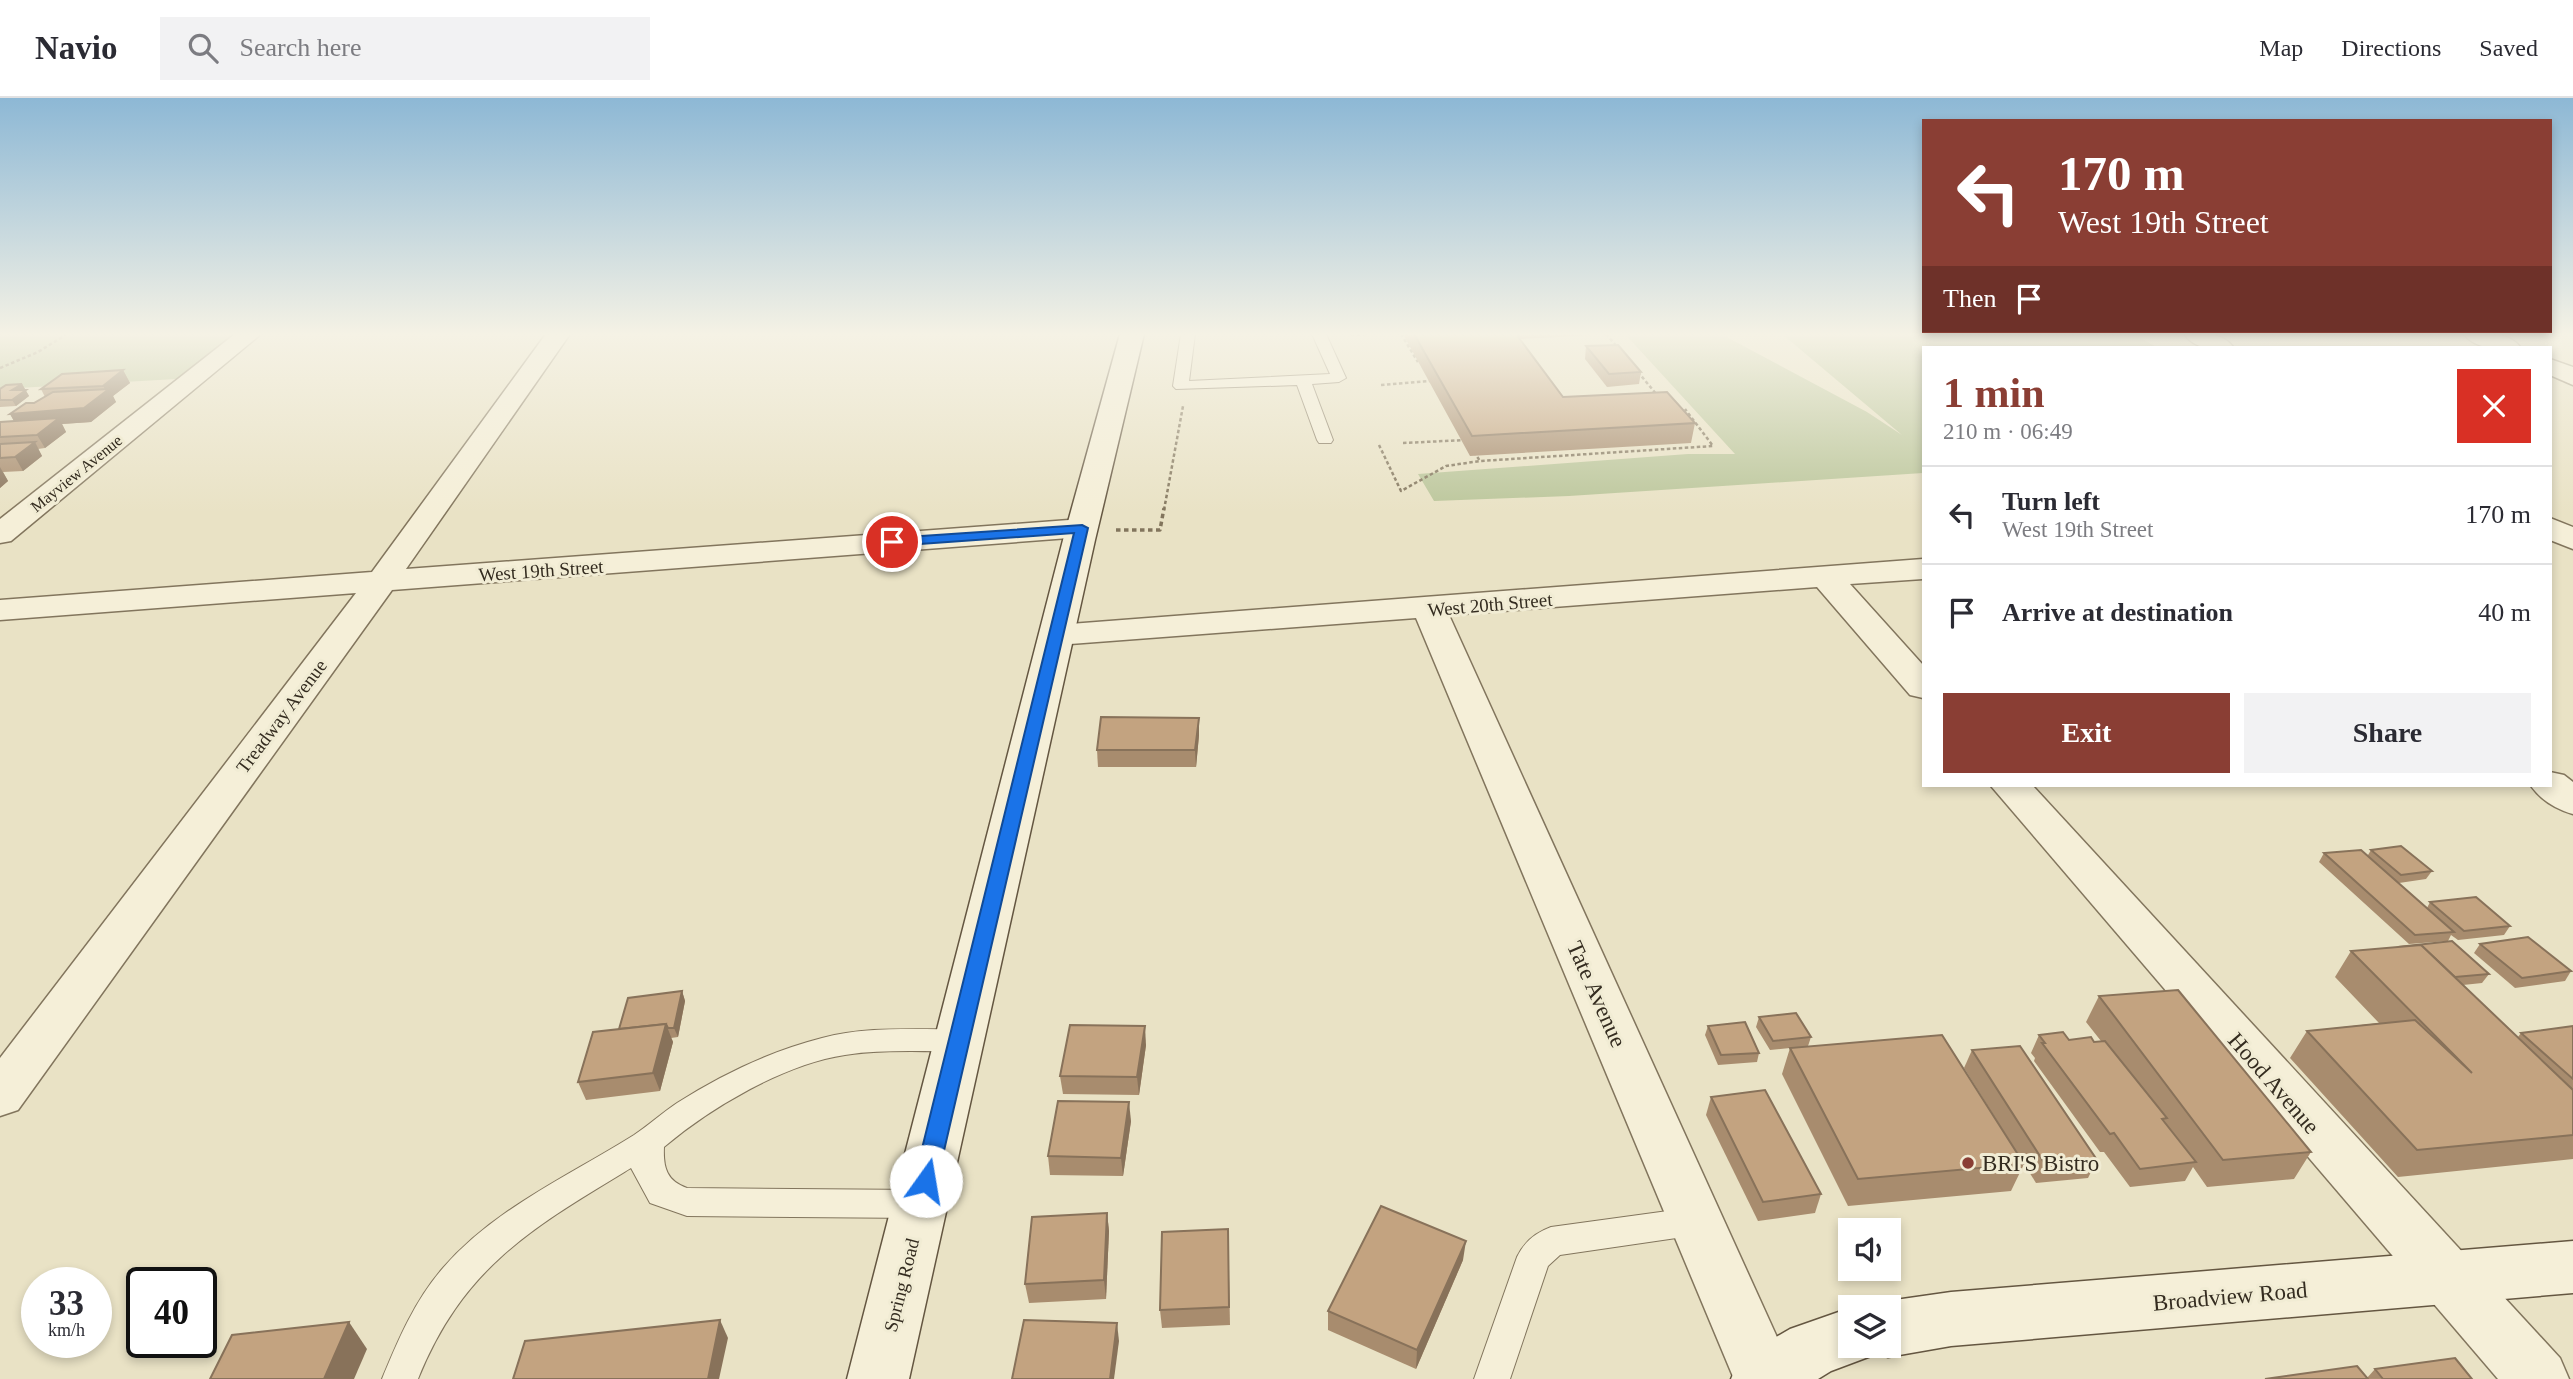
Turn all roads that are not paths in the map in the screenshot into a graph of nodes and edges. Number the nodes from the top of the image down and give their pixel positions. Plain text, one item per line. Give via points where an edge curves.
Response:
1 (175, 394) edge
2 (515, 394) edge
3 (1122, 394) edge
4 (1308, 394) edge
5 (1325, 440) dead end
6 (2552, 528) edge
7 (1098, 529) junction
8 (0, 534) edge
9 (2573, 540) edge
10 (1922, 569) edge
11 (1825, 576) junction
12 (381, 582) junction
13 (1429, 609) junction
14 (0, 610) edge
15 (1057, 635) junction
16 (1922, 686) edge
17 (2552, 785) edge
18 (2012, 787) edge
19 (2573, 801) edge
20 (960, 1040) junction
21 (0, 1096) edge
22 (648, 1142) junction
23 (920, 1204) junction
24 (1696, 1222) junction
25 (2573, 1267) edge
26 (2447, 1278) junction
27 (1901, 1327) edge
28 (1838, 1340) edge
29 (1763, 1378) edge
30 (400, 1379) edge
31 (878, 1379) edge
32 (1492, 1379) edge
33 (2538, 1379) edge

1 - 8 street, Mayview Avenue
2 - 12 street, Treadway Avenue
3 - 7 street, Spring Road
4 - 5 lane
6 - 9 street
7 - 12 street, West 19th Street
7 - 15 street, Spring Road
10 - 11 street, West 20th Street
11 - 13 street, West 20th Street
11 - 16 street
12 - 14 street, West 19th Street
12 - 21 street, Treadway Avenue
13 - 15 street, West 20th Street
13 - 24 street, Tate Avenue
15 - 20 street, Spring Road
17 - 19 street
18 - 26 street, Hood Avenue
20 - 22 lane via 842,1044 812,1052 692,1108
20 - 23 street, Spring Road
22 - 23 lane via 647,1168 662,1193 687,1202
22 - 30 lane via 517,1222 463,1270 421,1330
23 - 31 street, Spring Road
24 - 29 street, Tate Avenue
24 - 32 lane via 1551,1242 1534,1257
25 - 26 street, Broadview Road
26 - 27 street, Broadview Road
26 - 33 street, Hood Avenue
28 - 29 street via 1812,1349

